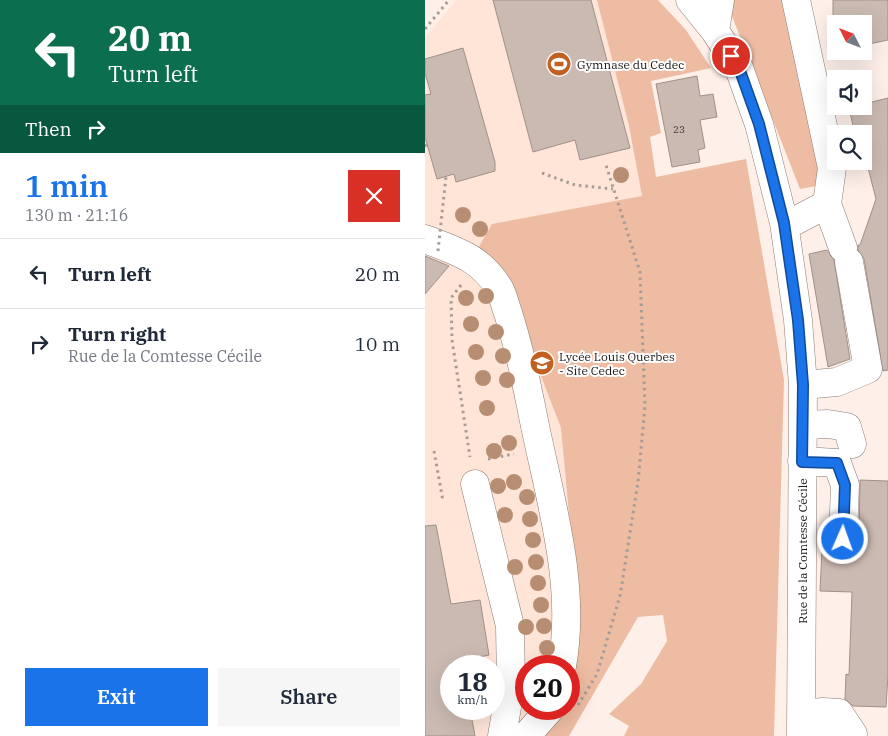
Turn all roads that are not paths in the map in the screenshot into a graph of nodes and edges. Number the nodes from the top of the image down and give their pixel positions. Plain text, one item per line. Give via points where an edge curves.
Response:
1 (690, 0) edge
2 (720, 0) edge
3 (797, 0) edge
4 (715, 31) junction
5 (827, 204) junction
6 (784, 223) junction
7 (432, 245) edge
8 (803, 385) junction
9 (804, 425) junction
10 (852, 444) dead end
11 (802, 462) junction
12 (475, 484) road end
13 (843, 539) dead end
14 (564, 655) edge
15 (549, 720) edge
16 (802, 729) edge
17 (842, 735) edge
18 (502, 736) edge
19 (526, 736) edge

1 - 4 street, Rue de la Comtesse Cécile
2 - 4 street
3 - 5 street via 832,168
4 - 6 street, Rue de la Comtesse Cécile via 739,68 759,124
5 - 6 street via 795,221
5 - 8 street via 846,255 868,369 837,382
6 - 8 street, Rue de la Comtesse Cécile via 809,318
7 - 14 street via 478,262 499,288 519,345 565,580
8 - 9 street, Rue de la Comtesse Cécile
9 - 10 street via 847,427
9 - 11 street, Rue de la Comtesse Cécile
11 - 13 street via 837,463 845,485
11 - 16 street, Rue de la Comtesse Cécile
12 - 18 street via 510,626 511,684
15 - 19 street
16 - 17 street

